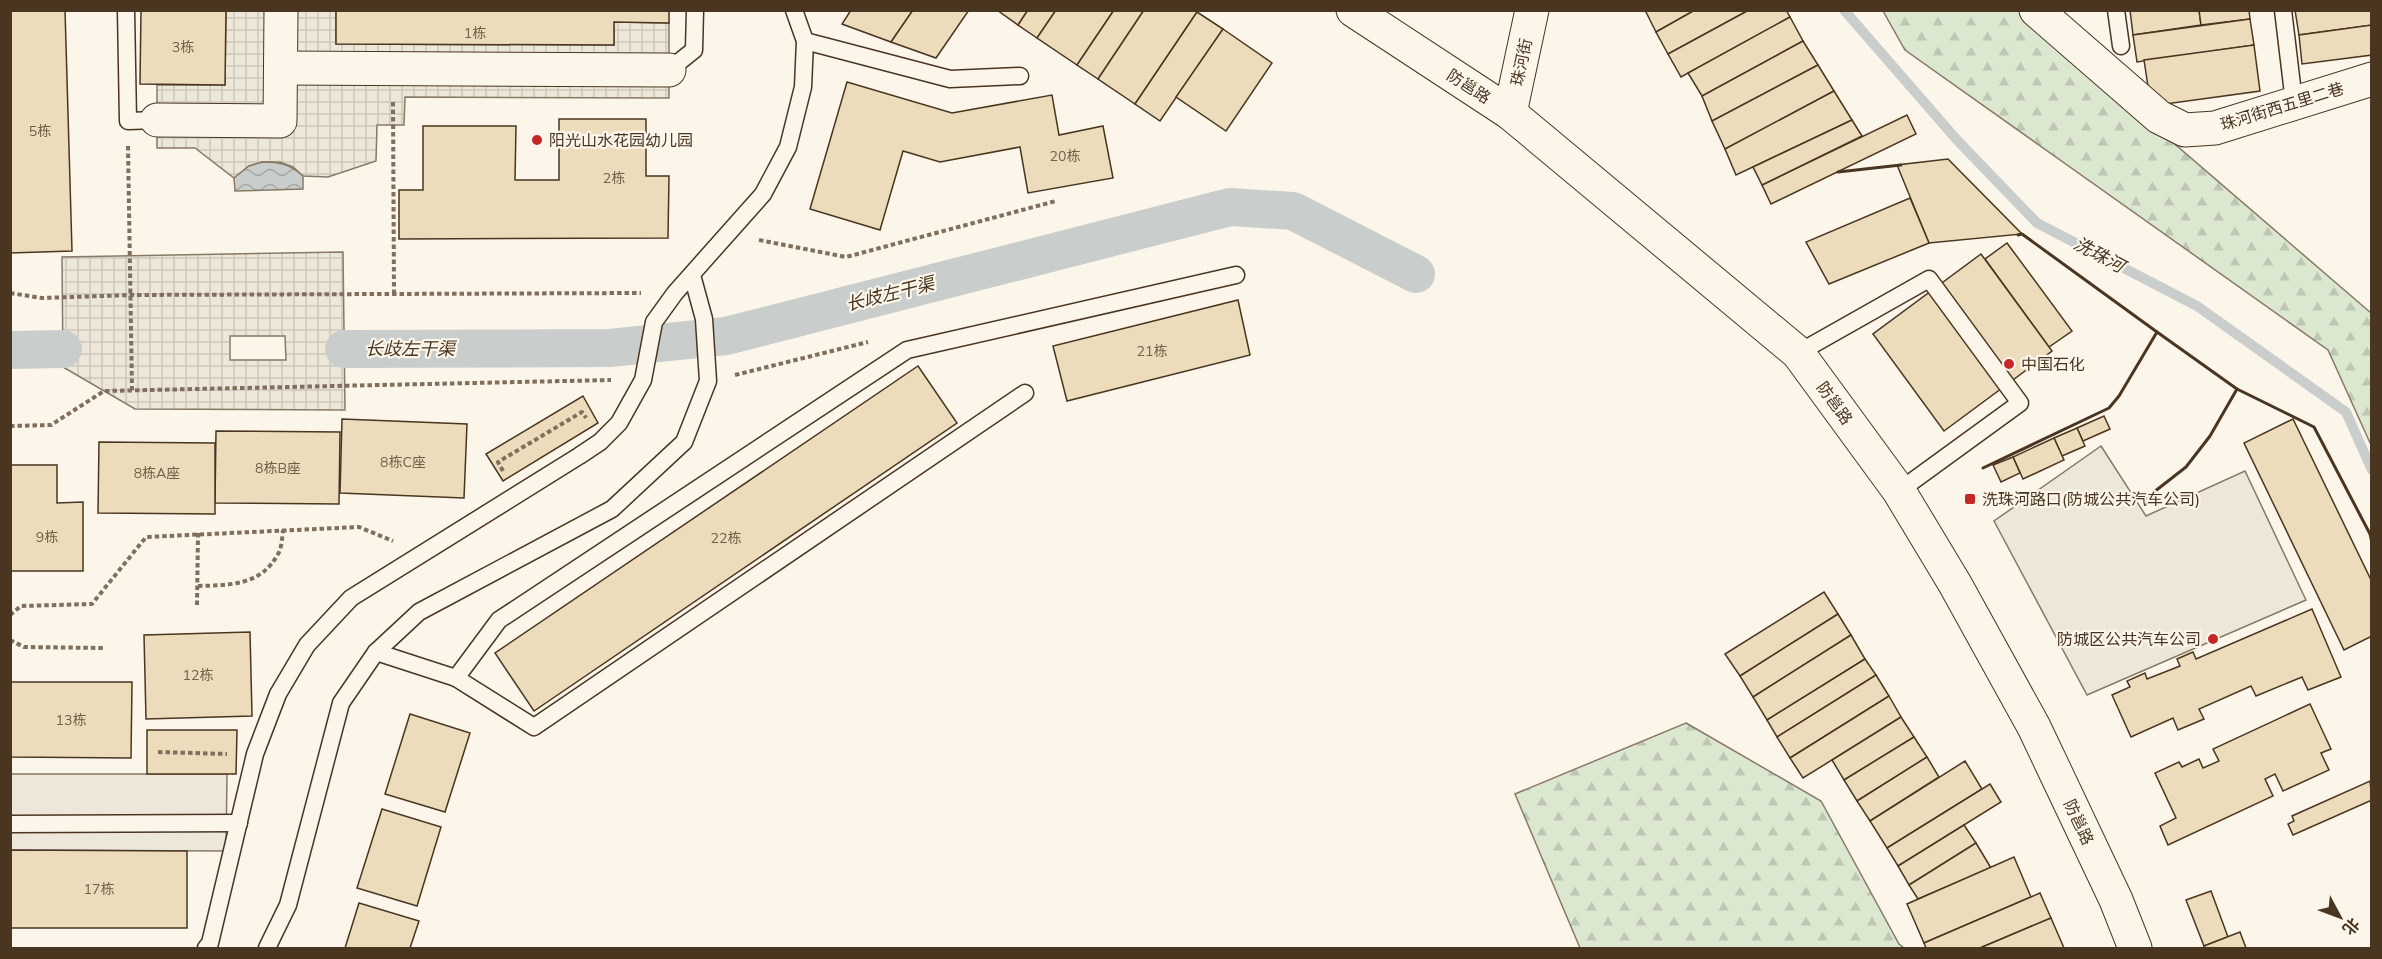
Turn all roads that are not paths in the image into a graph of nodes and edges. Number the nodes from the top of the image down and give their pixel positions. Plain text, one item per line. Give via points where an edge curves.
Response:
1 (126, 10) edge
2 (281, 10) edge
3 (696, 10) edge
4 (794, 10) edge
5 (1353, 10) edge
6 (1532, 10) edge
7 (2036, 10) edge
8 (2116, 10) edge
9 (2283, 10) edge
10 (805, 41) junction
11 (2121, 46) dead end
12 (281, 68) junction
13 (669, 70) joint
14 (1020, 76) dead end
15 (2372, 79) edge
16 (2294, 102) junction
17 (1510, 114) junction
18 (142, 121) joint
19 (692, 275) junction
20 (1236, 275) dead end
21 (1798, 353) junction
22 (1025, 393) dead end
23 (1899, 491) junction
24 (376, 652) junction
25 (456, 678) junction
26 (239, 823) junction
27 (10, 824) edge
28 (206, 948) edge
29 (267, 948) edge
30 (2135, 948) edge

1 - 18 lane
2 - 12 main road
3 - 13 lane via 694,50
4 - 10 lane
5 - 17 main road, 防邕路
6 - 17 main road, 珠河街
7 - 16 main road, 珠河街西五里二巷 via 2159,117 2185,130 2215,128
8 - 11 lane
9 - 16 lane
10 - 14 lane via 950,79
10 - 19 lane via 803,87 788,147 763,194
12 - 13 main road
12 - 18 main road via 280,120
15 - 16 main road, 珠河街西五里二巷
17 - 21 main road, 防邕路
19 - 24 lane via 704,319 708,381 684,442 612,509 419,612
19 - 26 lane via 654,322 643,380 619,423 600,442 351,598 307,645 278,694 255,754
20 - 25 lane via 907,350 499,620
21 - 23 main road, 防邕路
21 - 23 lane via 1929,279 2013,393 2020,403
22 - 25 lane via 534,727
23 - 30 main road, 防邕路 via 2034,727
24 - 25 lane
24 - 29 lane via 341,703 288,905
26 - 27 lane
26 - 28 lane

